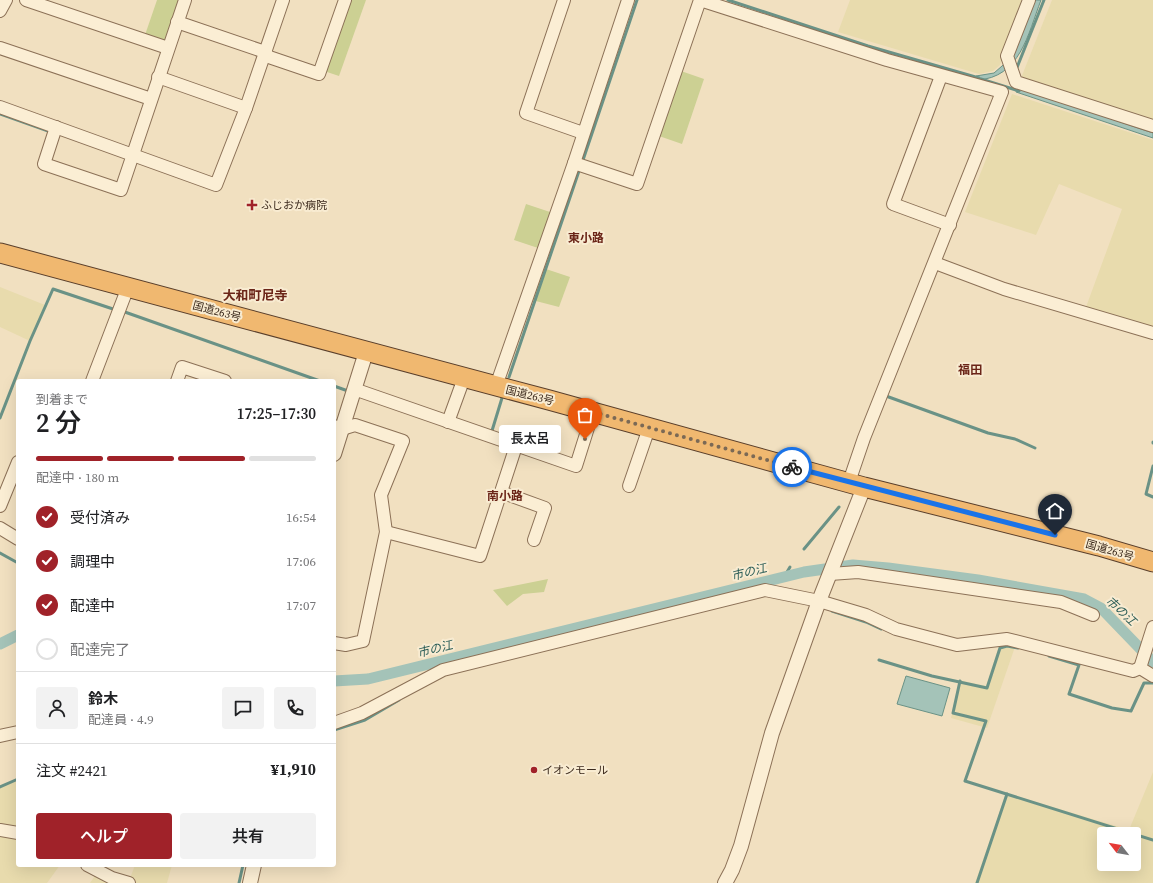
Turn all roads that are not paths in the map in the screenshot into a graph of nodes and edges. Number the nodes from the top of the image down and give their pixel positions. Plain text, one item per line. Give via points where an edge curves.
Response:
1 (6, 0) edge
2 (26, 0) edge
3 (184, 0) edge
4 (283, 0) edge
5 (345, 0) edge
6 (564, 0) edge
7 (628, 0) edge
8 (1029, 0) edge
9 (0, 11) edge
10 (181, 24) junction
11 (0, 48) edge
12 (168, 48) junction
13 (265, 52) junction
14 (941, 76) junction
15 (162, 78) junction
16 (151, 100) junction
17 (0, 107) edge
18 (246, 108) junction
19 (1153, 126) edge
20 (55, 131) junction
21 (583, 133) junction
22 (133, 158) junction
23 (579, 164) junction
24 (950, 225) junction
25 (0, 253) edge
26 (939, 264) junction
27 (128, 287) junction
28 (1153, 332) edge
29 (366, 352) junction
30 (464, 378) junction
31 (93, 379) edge
32 (178, 379) edge
33 (219, 379) edge
34 (496, 386) junction
35 (354, 389) junction
36 (593, 412) junction
37 (448, 422) junction
38 (338, 428) edge
39 (649, 428) junction
40 (336, 441) edge
41 (516, 446) junction
42 (16, 467) edge
43 (857, 484) junction
44 (629, 486) dead end
45 (501, 492) junction
46 (0, 506) edge
47 (0, 528) edge
48 (386, 532) junction
49 (16, 538) edge
50 (534, 540) dead end
51 (1153, 562) edge
52 (832, 568) junction
53 (819, 601) junction
54 (1093, 615) dead end
55 (1153, 627) edge
56 (336, 643) edge
57 (1145, 658) edge
58 (1153, 676) edge
59 (336, 722) edge
60 (16, 732) edge
61 (0, 736) edge
62 (0, 830) edge
63 (16, 833) edge
64 (91, 867) edge
65 (254, 867) edge
66 (129, 883) edge
67 (250, 883) edge
68 (725, 883) edge

1 - 9 street
2 - 12 street
3 - 10 street
4 - 13 street
5 - 13 street via 319,74 269,57
6 - 21 street via 526,113
7 - 21 street
8 - 19 street via 1007,56 1016,82
10 - 12 street
10 - 13 street
11 - 16 street
12 - 15 street
13 - 18 street
14 - 23 street via 700,0 637,184
14 - 24 street via 894,204
14 - 24 street via 1002,92
15 - 16 street
15 - 18 street
16 - 22 street
17 - 20 street
18 - 22 street via 216,185
20 - 22 street
20 - 22 street via 44,164 120,190
21 - 23 street
23 - 34 street
24 - 26 street
25 - 27 highway, 国道263号
26 - 28 street via 1004,289
26 - 43 street via 864,438
27 - 29 highway, 国道263号
27 - 31 street
29 - 30 highway, 国道263号
29 - 35 street
30 - 34 highway, 国道263号
30 - 37 street
32 - 33 street via 182,367
34 - 36 highway, 国道263号
35 - 37 street
35 - 38 street
36 - 39 highway, 国道263号
36 - 41 street via 576,466
37 - 41 street
38 - 40 street
38 - 48 street via 356,425 403,441 381,495
39 - 43 highway, 国道263号
39 - 44 street
41 - 45 street
42 - 46 street
43 - 51 highway, 国道263号
43 - 52 street
45 - 48 street via 480,556
45 - 50 street via 545,508
47 - 49 street
48 - 56 street via 363,641 346,645
52 - 53 street
52 - 54 street via 1061,602
53 - 57 street via 866,615 896,629 957,645 1007,639 1133,671
53 - 59 street via 765,590 443,670 362,713
53 - 68 street via 772,733 741,846
55 - 57 street
57 - 58 street
60 - 61 street
62 - 63 street
64 - 66 street
65 - 67 street

